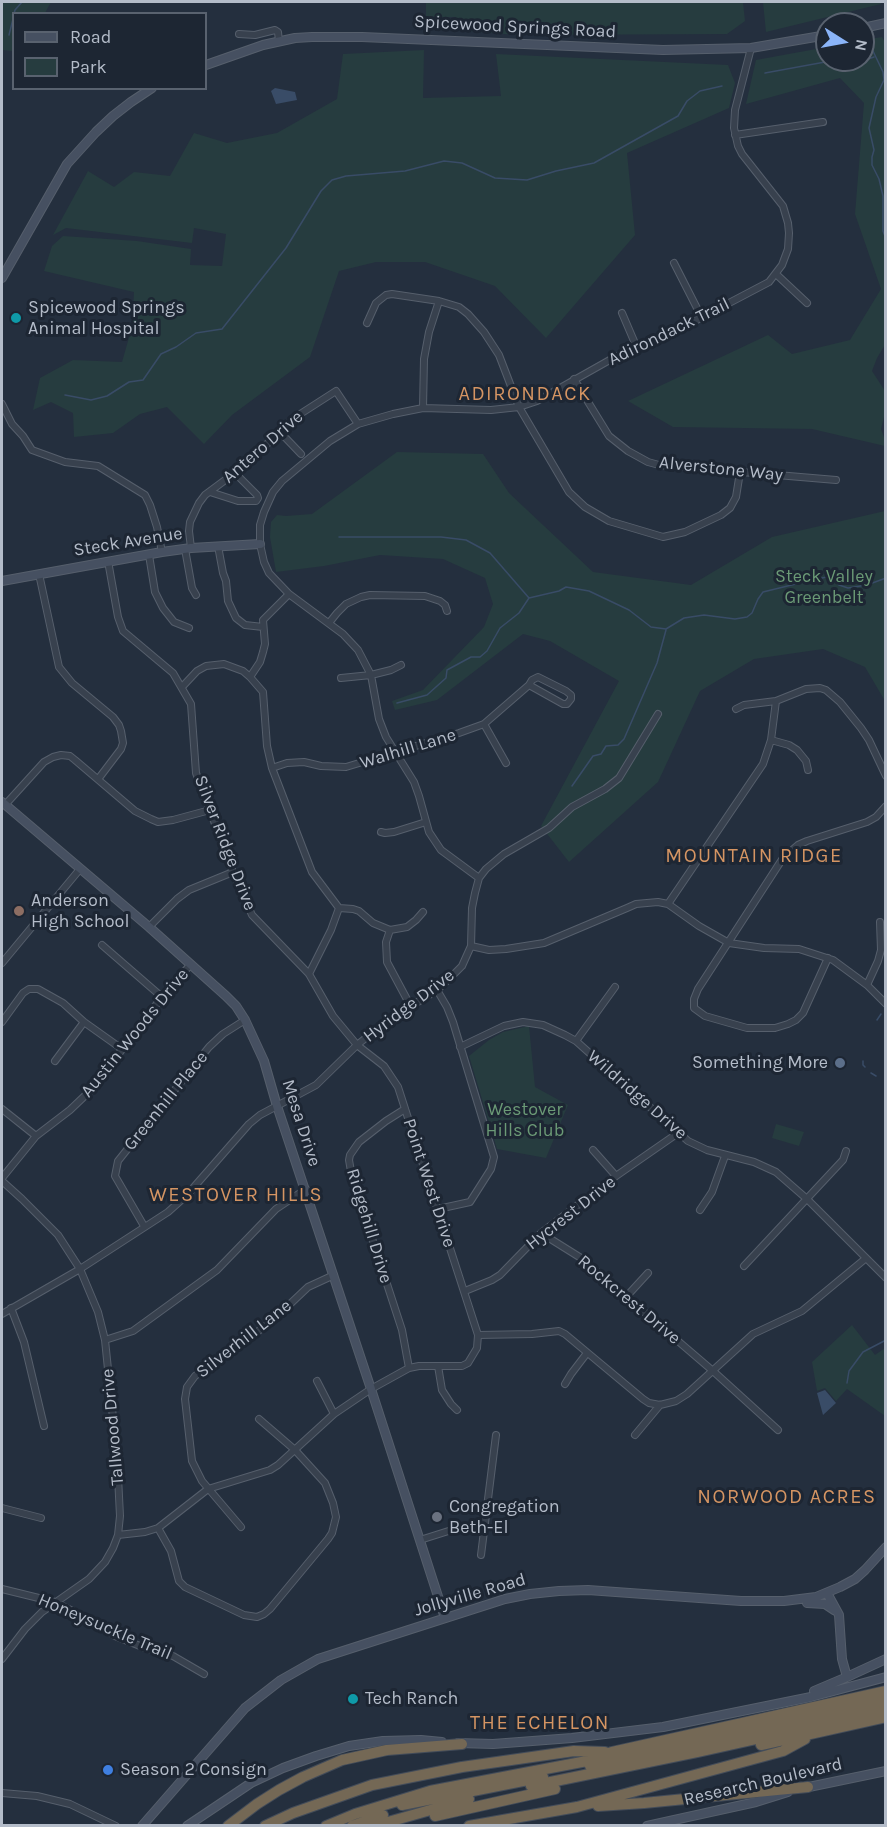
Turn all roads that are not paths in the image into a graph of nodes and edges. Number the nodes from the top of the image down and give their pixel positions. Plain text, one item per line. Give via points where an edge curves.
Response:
1 (239, 34) dead end
2 (815, 37) edge
3 (279, 41) junction
4 (751, 48) junction
5 (207, 65) edge
6 (150, 90) edge
7 (823, 122) dead end
8 (735, 135) junction
9 (674, 263) dead end
10 (777, 274) junction
11 (2, 278) edge
12 (439, 301) junction
13 (807, 303) dead end
14 (622, 313) dead end
15 (702, 318) junction
16 (367, 323) dead end
17 (638, 348) junction
18 (574, 379) junction
19 (2, 404) edge
20 (519, 407) junction
21 (423, 408) junction
22 (358, 424) junction
23 (279, 431) junction
24 (302, 453) dead end
25 (740, 472) junction
26 (236, 474) junction
27 (836, 480) dead end
28 (210, 492) junction
29 (260, 544) junction
30 (218, 546) junction
31 (188, 549) junction
32 (162, 552) junction
33 (149, 555) junction
34 (108, 561) junction
35 (39, 574) junction
36 (2, 581) edge
37 (289, 594) junction
38 (196, 595) dead end
39 (447, 611) dead end
40 (329, 623) junction
41 (263, 627) junction
42 (189, 628) dead end
43 (401, 665) dead end
44 (371, 675) junction
45 (250, 677) junction
46 (341, 678) dead end
47 (529, 685) junction
48 (182, 687) junction
49 (776, 701) junction
50 (736, 709) dead end
51 (658, 714) dead end
52 (483, 724) junction
53 (771, 740) junction
54 (396, 753) junction
55 (506, 763) dead end
56 (272, 768) junction
57 (808, 770) dead end
58 (885, 776) edge
59 (99, 778) junction
60 (3, 803) edge
61 (885, 806) edge
62 (210, 810) junction
63 (426, 822) junction
64 (381, 832) dead end
65 (80, 869) junction
66 (233, 872) junction
67 (479, 878) junction
68 (668, 904) junction
69 (339, 908) junction
70 (423, 912) dead end
71 (880, 922) dead end
72 (149, 927) junction
73 (390, 930) junction
74 (729, 943) junction
75 (102, 945) dead end
76 (471, 946) junction
77 (828, 958) junction
78 (2, 963) edge
79 (190, 964) junction
80 (309, 974) junction
81 (867, 985) junction
82 (615, 987) dead end
83 (437, 990) junction
84 (162, 997) junction
85 (885, 1004) edge
86 (411, 1005) junction
87 (245, 1020) junction
88 (2, 1022) edge
89 (84, 1022) junction
90 (576, 1041) junction
91 (357, 1045) junction
92 (460, 1047) junction
93 (122, 1049) junction
94 (55, 1061) dead end
95 (277, 1106) junction
96 (2, 1109) edge
97 (405, 1109) junction
98 (678, 1133) junction
99 (36, 1136) junction
100 (594, 1150) dead end
101 (846, 1151) dead end
102 (725, 1156) junction
103 (616, 1176) junction
104 (2, 1179) edge
105 (306, 1189) junction
106 (807, 1199) junction
107 (438, 1209) junction
108 (700, 1210) dead end
109 (144, 1227) junction
110 (541, 1233) junction
111 (865, 1259) junction
112 (744, 1266) dead end
113 (80, 1269) junction
114 (648, 1273) dead end
115 (334, 1275) junction
116 (885, 1278) edge
117 (465, 1291) junction
118 (626, 1297) junction
119 (11, 1308) junction
120 (2, 1314) edge
121 (478, 1335) junction
122 (105, 1340) junction
123 (587, 1353) junction
124 (438, 1366) junction
125 (409, 1368) junction
126 (713, 1371) junction
127 (317, 1381) dead end
128 (565, 1384) dead end
129 (371, 1389) junction
130 (660, 1405) junction
131 (457, 1410) dead end
132 (334, 1414) junction
133 (259, 1419) dead end
134 (44, 1426) dead end
135 (778, 1430) dead end
136 (496, 1435) dead end
137 (635, 1435) dead end
138 (295, 1450) junction
139 (208, 1490) junction
140 (2, 1508) edge
141 (41, 1518) dead end
142 (242, 1527) dead end
143 (158, 1528) junction
144 (484, 1530) junction
145 (118, 1535) junction
146 (420, 1540) junction
147 (885, 1546) edge
148 (481, 1555) dead end
149 (2, 1589) edge
150 (827, 1593) junction
151 (798, 1600) junction
152 (55, 1602) junction
153 (839, 1615) junction
154 (445, 1618) junction
155 (2, 1659) edge
156 (885, 1659) edge
157 (204, 1674) dead end
158 (847, 1677) junction
159 (885, 1677) edge
160 (885, 1691) edge
161 (788, 1700) junction
162 (885, 1700) edge
163 (885, 1710) edge
164 (885, 1717) edge
165 (816, 1733) junction
166 (462, 1744) junction
167 (612, 1752) junction
168 (885, 1771) edge
169 (808, 1787) junction
170 (2, 1793) edge
171 (471, 1796) junction
172 (577, 1807) junction
173 (355, 1814) junction
174 (149, 1821) edge
175 (117, 1826) edge
176 (142, 1826) edge
177 (187, 1826) edge
178 (228, 1826) edge
179 (265, 1826) edge
180 (326, 1826) edge
181 (352, 1826) edge
182 (374, 1826) edge
183 (396, 1826) edge
184 (469, 1826) edge
185 (648, 1826) edge

1 - 3 street via 275,30
2 - 4 street, Spicewood Springs Road
3 - 4 street, Spicewood Springs Road via 362,37 663,50
3 - 5 street, Spicewood Springs Road
4 - 8 street via 735,110
6 - 11 street via 113,116 67,164
7 - 8 street
8 - 10 street via 742,154 783,206 789,242
9 - 15 street
10 - 13 street
10 - 15 street, Adirondack Trail
12 - 16 street via 386,295 376,303
12 - 20 street via 459,307 484,332 499,355
12 - 21 street via 424,359
14 - 17 street
15 - 17 street, Adirondack Trail
17 - 18 street, Adirondack Trail
18 - 20 street, Adirondack Trail
18 - 25 street, Alverstone Way via 609,436 636,456 659,465
19 - 32 street via 32,450 65,462 98,466 145,495
20 - 21 street, Adirondack Trail
20 - 25 street via 575,500 609,521 653,535 677,535 726,512 736,497
21 - 22 street, Adirondack Trail
22 - 23 street, Antero Drive via 336,391
22 - 29 street, Adirondack Trail via 315,453 278,486 264,512
23 - 24 street
23 - 26 street, Antero Drive
25 - 27 street, Alverstone Way
26 - 28 street, Antero Drive
26 - 28 street via 257,495 256,501 238,501
28 - 31 street, Antero Drive via 190,522
29 - 30 street, Steck Avenue
29 - 37 street, Adirondack Trail via 266,568
30 - 31 street, Steck Avenue
30 - 41 street via 228,601 236,618 245,625
31 - 32 street, Steck Avenue
31 - 38 street, Antero Drive
32 - 33 street, Steck Avenue
33 - 34 street, Steck Avenue
33 - 42 street via 155,592 163,608 174,622
34 - 35 street, Steck Avenue
34 - 48 street, Silver Ridge Drive via 123,631 173,673
35 - 36 street, Steck Avenue
35 - 59 street via 59,667 113,717 123,736 121,749
37 - 40 street, Adirondack Trail
37 - 41 street via 267,614
39 - 40 street via 440,601 425,596 370,595 346,604
40 - 44 street, Adirondack Trail via 352,642
41 - 45 street via 263,652
43 - 44 street
44 - 46 street
44 - 54 street, Adirondack Trail via 379,719
45 - 48 street via 232,666 215,663 197,671
45 - 56 street via 265,697
47 - 47 street via 563,704 570,702 571,695 541,678 534,678
47 - 52 street, Walhill Lane
48 - 62 street, Silver Ridge Drive via 191,704 196,773
49 - 50 street
49 - 53 street
49 - 58 street via 806,689 819,688 832,694 869,740
51 - 67 street via 620,778 494,861
52 - 54 street, Walhill Lane
52 - 55 street
53 - 57 street via 797,750
53 - 68 street via 756,776
54 - 56 street, Walhill Lane via 346,767 304,762
54 - 63 street, Adirondack Trail via 414,782
56 - 69 street via 312,872
59 - 60 street via 70,756 52,757
59 - 62 street via 135,811 158,822
60 - 65 street, Mesa Drive
61 - 74 street via 860,826 798,845 790,852
62 - 66 street, Silver Ridge Drive
63 - 64 street
63 - 67 street, Adirondack Trail via 441,850
65 - 72 street, Mesa Drive
65 - 78 street
66 - 72 street via 189,890
66 - 80 street, Silver Ridge Drive via 252,915
67 - 76 street, Hyridge Drive via 472,908
68 - 74 street
68 - 76 street via 636,904 544,943 497,950
69 - 73 street via 359,911
69 - 80 street
70 - 73 street via 406,927
71 - 81 street via 878,961
72 - 79 street, Mesa Drive
73 - 86 street via 387,962
74 - 77 street via 799,949
74 - 77 street via 698,989 694,1008 705,1016 747,1028 775,1028 796,1020 803,1013
75 - 84 street
76 - 83 street, Hyridge Drive via 462,966
77 - 81 street
79 - 84 street, Austin Woods Drive
79 - 87 street, Mesa Drive via 236,1006
80 - 91 street, Silver Ridge Drive via 333,1016
81 - 85 street
82 - 90 street
83 - 86 street, Hyridge Drive
83 - 92 street
84 - 93 street, Austin Woods Drive
86 - 91 street, Hyridge Drive
87 - 95 street, Mesa Drive via 264,1061
87 - 109 street, Greenhill Place via 209,1047 118,1161 115,1176
88 - 89 street via 23,993 34,988 63,1003
89 - 93 street
89 - 94 street
90 - 92 street, Wildridge Drive via 543,1025 522,1022 504,1026
90 - 98 street, Wildridge Drive
91 - 95 street, Hyridge Drive via 316,1084
91 - 97 street, Point West Drive via 390,1073
92 - 107 street via 494,1163 470,1202
93 - 99 street, Austin Woods Drive via 83,1099
95 - 105 street, Mesa Drive
95 - 109 street, Hyridge Drive via 249,1124 187,1195
96 - 99 street
97 - 107 street, Point West Drive
97 - 125 street, Ridgehill Drive via 359,1142 349,1160 402,1330
98 - 102 street, Wildridge Drive via 697,1146
98 - 103 street, Hycrest Drive
99 - 104 street, Austin Woods Drive
100 - 103 street
101 - 106 street via 843,1160
102 - 106 street, Wildridge Drive via 776,1172
102 - 108 street via 712,1192
103 - 110 street, Hycrest Drive
104 - 113 street, Tallwood Drive via 58,1235
105 - 115 street, Mesa Drive
105 - 122 street via 276,1209 216,1270 133,1331
106 - 111 street, Wildridge Drive
106 - 112 street
107 - 117 street, Point West Drive
109 - 113 street, Hyridge Drive
110 - 117 street, Hycrest Drive via 500,1275
110 - 118 street, Rockcrest Drive via 581,1258
111 - 116 street, Wildridge Drive
111 - 126 street via 802,1311 753,1334
113 - 119 street, Hyridge Drive
113 - 122 street, Tallwood Drive
114 - 118 street
115 - 129 street, Mesa Drive
115 - 139 street, Silverhill Lane via 308,1287 271,1322 187,1387 192,1461
117 - 121 street, Point West Drive
118 - 126 street, Rockcrest Drive
119 - 120 street, Hyridge Drive
119 - 134 street via 24,1342
121 - 123 street via 559,1331
121 - 124 street via 477,1348 468,1363
122 - 145 street, Tallwood Drive via 117,1457
123 - 128 street
123 - 130 street via 643,1400
124 - 125 street
124 - 131 street via 442,1390
125 - 129 street
126 - 130 street via 687,1394
126 - 135 street, Rockcrest Drive
127 - 132 street
129 - 132 street
129 - 146 street, Mesa Drive
130 - 137 street
132 - 138 street
133 - 138 street
136 - 144 street
138 - 139 street via 270,1470
138 - 143 street via 325,1483 333,1503 335,1526 264,1614 244,1615 185,1587 178,1581 171,1551
139 - 142 street
139 - 143 street
140 - 141 street
143 - 145 street
144 - 146 street via 458,1528
144 - 148 street
145 - 152 street, Tallwood Drive via 97,1571
146 - 154 street, Mesa Drive
147 - 150 street, Jollyville Road via 855,1579
149 - 152 street, Honeysuckle Trail
150 - 151 street, Jollyville Road
150 - 153 street
151 - 153 street via 825,1604
151 - 154 street, Jollyville Road via 741,1601 559,1591 505,1599
152 - 155 street, Tallwood Drive via 25,1629
152 - 157 street, Honeysuckle Trail via 116,1636 173,1656
153 - 158 street
154 - 174 street, Jollyville Road via 318,1659 281,1680 245,1708
156 - 158 street
158 - 161 street
159 - 161 street
160 - 167 highway
161 - 166 street via 646,1730
162 - 171 highway
163 - 171 highway
164 - 165 highway
165 - 172 highway via 783,1751
165 - 183 highway
166 - 177 street via 389,1741 334,1750 268,1775
166 - 178 highway via 387,1750 342,1760 279,1790
167 - 173 highway via 587,1761 430,1791
167 - 179 highway via 574,1751 372,1785
168 - 169 street, Research Boulevard
169 - 172 highway
169 - 185 street, Research Boulevard
170 - 175 street via 70,1804
171 - 173 highway
171 - 181 highway
171 - 182 highway
171 - 183 highway
172 - 184 highway
173 - 180 highway
174 - 176 street, Jollyville Road

